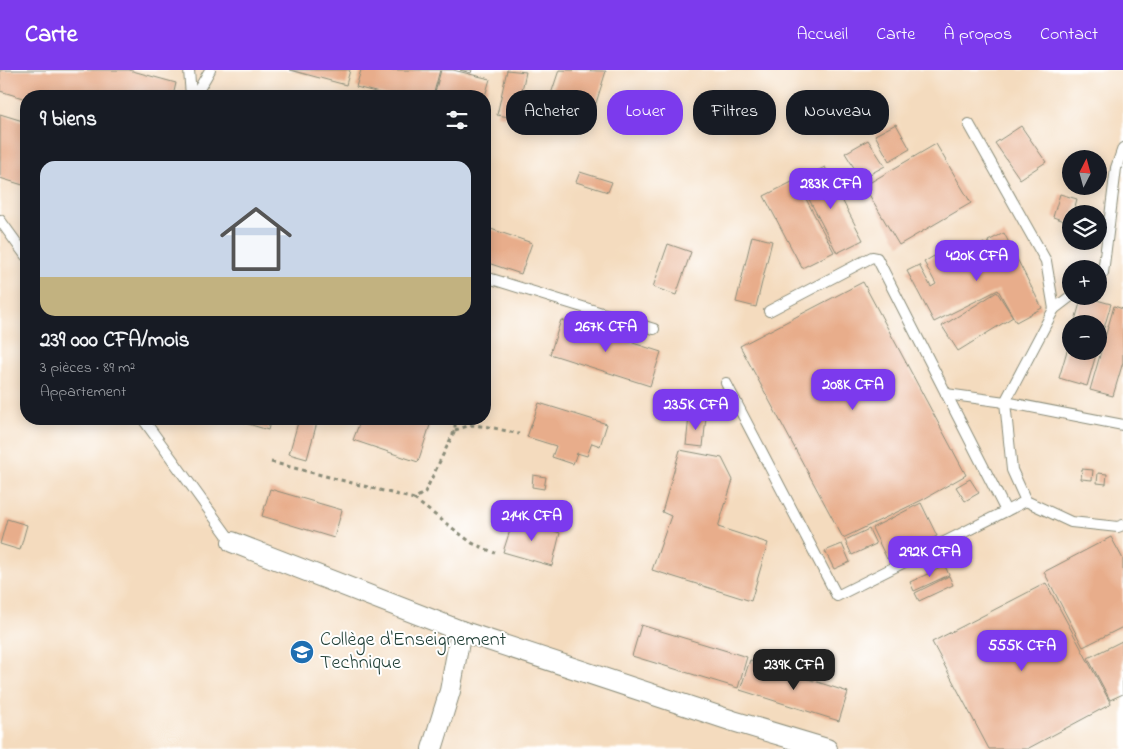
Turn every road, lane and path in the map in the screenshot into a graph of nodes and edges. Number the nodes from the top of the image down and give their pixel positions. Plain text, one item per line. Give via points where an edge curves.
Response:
1 (189, 70) edge
2 (210, 70) edge
3 (192, 90) edge
4 (197, 90) edge
5 (968, 124) dead end
6 (1123, 148) edge
7 (0, 220) edge
8 (20, 248) edge
9 (1105, 260) edge
10 (491, 279) edge
11 (1062, 303) edge
12 (1054, 309) junction
13 (769, 310) dead end
14 (654, 329) dead end
15 (726, 383) dead end
16 (946, 394) junction
17 (1005, 402) junction
18 (148, 425) edge
19 (455, 425) edge
20 (1123, 425) edge
21 (455, 430) junction
22 (519, 434) dead end
23 (271, 462) dead end
24 (414, 499) junction
25 (1026, 501) junction
26 (1006, 511) junction
27 (1123, 525) edge
28 (232, 542) joint
29 (495, 552) dead end
30 (461, 631) junction
31 (432, 749) edge
32 (827, 749) edge

1 - 3 lane
2 - 4 lane
5 - 12 lane via 1046,261
6 - 9 lane via 1116,168
7 - 8 lane
10 - 14 lane
11 - 12 lane
12 - 17 lane
13 - 16 lane via 875,257
15 - 26 lane via 837,596
16 - 17 lane
16 - 26 lane
17 - 20 lane
17 - 25 lane via 1012,470
18 - 28 lane
19 - 21 path
21 - 22 path via 471,425
21 - 24 path via 425,492
23 - 24 path
24 - 29 path via 472,543
25 - 26 lane
25 - 27 lane via 1071,522
28 - 30 street
30 - 31 street via 450,691
30 - 32 street

